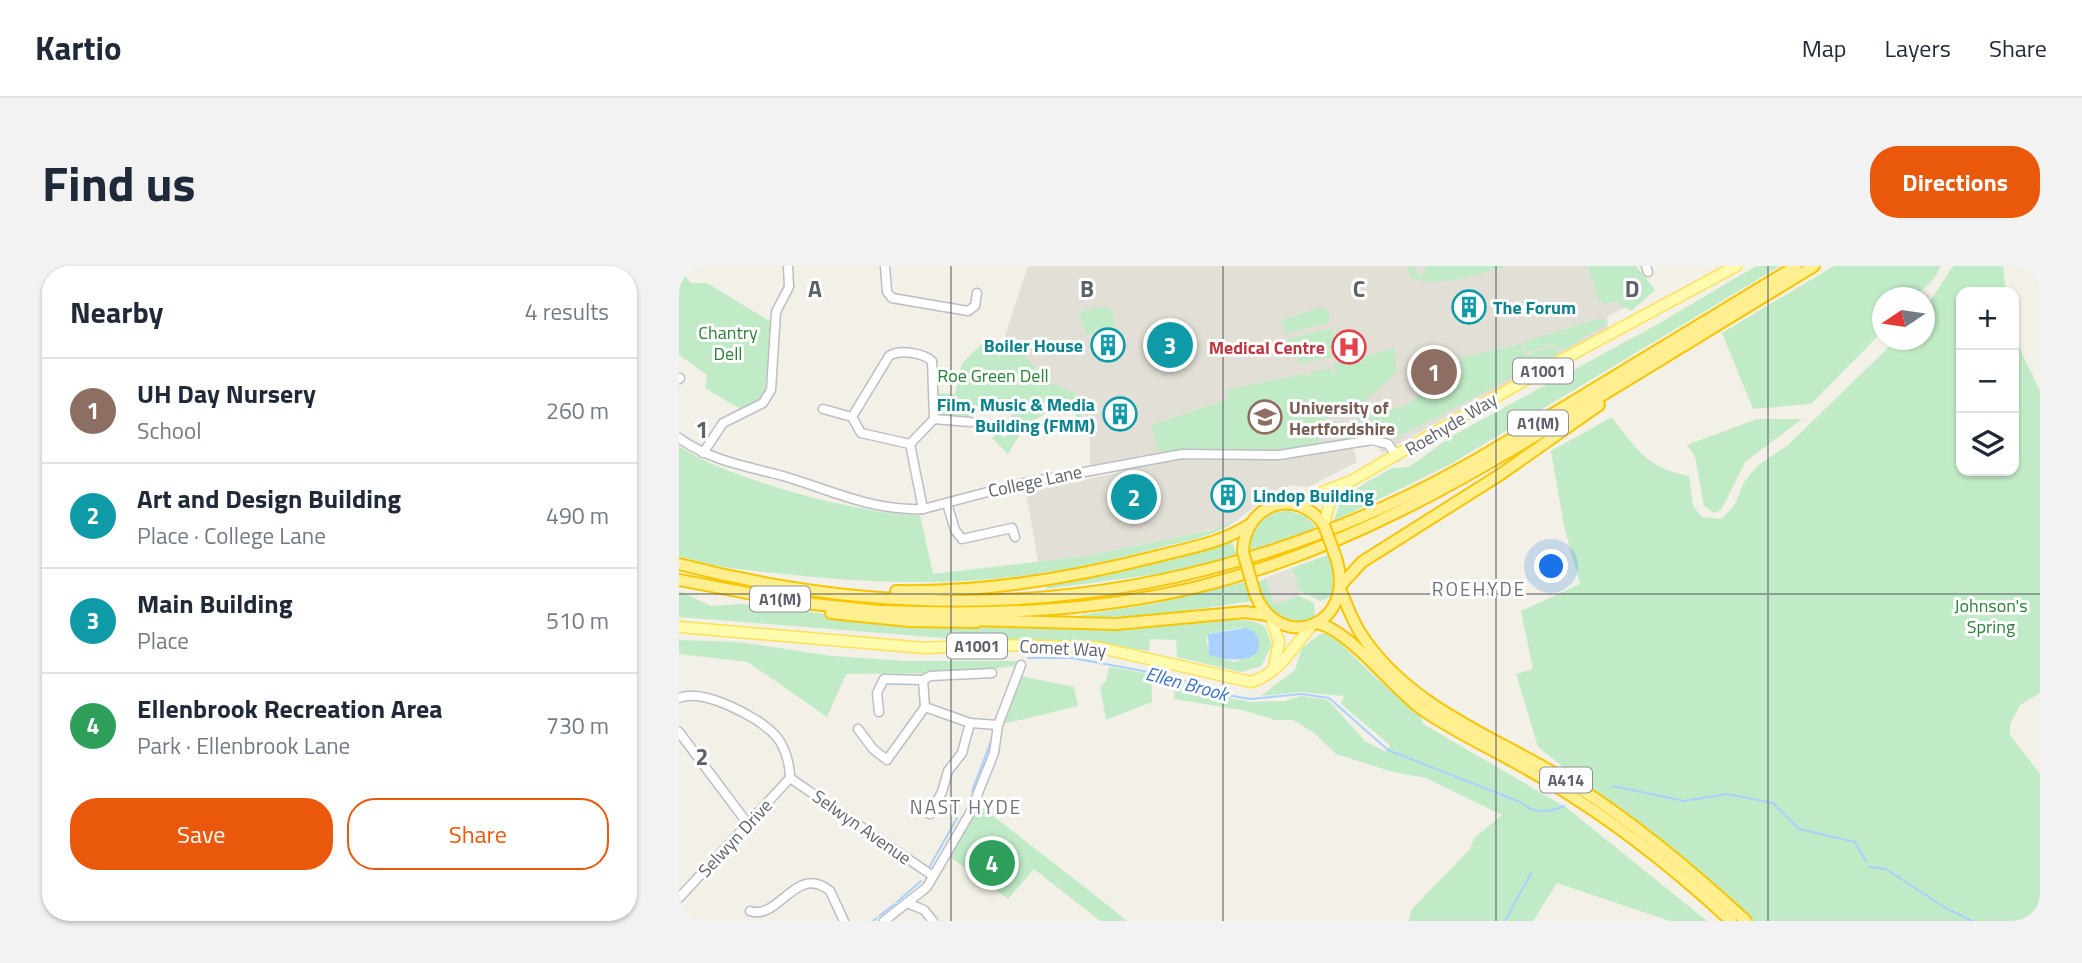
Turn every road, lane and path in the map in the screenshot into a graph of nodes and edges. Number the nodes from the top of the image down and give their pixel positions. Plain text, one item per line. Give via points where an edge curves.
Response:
1 (788, 266) edge
2 (885, 266) edge
3 (1736, 266) edge
4 (1795, 266) edge
5 (1814, 266) edge
6 (978, 293) dead end
7 (1632, 377) junction
8 (823, 409) dead end
9 (852, 417) junction
10 (934, 419) junction
11 (970, 422) dead end
12 (679, 438) edge
13 (910, 444) junction
14 (703, 453) junction
15 (1397, 456) junction
16 (1351, 481) junction
17 (947, 503) junction
18 (1290, 504) junction
19 (923, 509) junction
20 (1249, 525) junction
21 (1324, 525) junction
22 (1015, 537) dead end
23 (679, 564) edge
24 (679, 580) edge
25 (679, 587) edge
26 (796, 587) junction
27 (1341, 588) junction
28 (882, 611) junction
29 (1269, 617) junction
30 (989, 621) junction
31 (1314, 624) junction
32 (679, 627) edge
33 (1021, 665) dead end
34 (1273, 671) junction
35 (992, 673) dead end
36 (923, 680) junction
37 (679, 698) edge
38 (925, 707) junction
39 (879, 712) dead end
40 (970, 723) junction
41 (998, 726) junction
42 (858, 729) dead end
43 (679, 732) edge
44 (790, 778) junction
45 (930, 814) dead end
46 (748, 824) junction
47 (933, 876) junction
48 (923, 891) junction
49 (679, 898) edge
50 (907, 903) junction
51 (924, 910) junction
52 (750, 911) dead end
53 (844, 921) edge
54 (884, 921) edge
55 (933, 921) edge
56 (1731, 921) edge
57 (1746, 921) edge

1 - 14 street via 789,287 776,312 771,390 763,403 723,423
2 - 6 street via 892,299 968,311 975,306
3 - 15 main road, Roehyde Way / A1001 via 1532,376
4 - 26 highway, A1(M) via 1447,476 1267,554 1156,583 1063,597 936,600
5 - 7 highway, A1(M)
7 - 27 highway via 1501,474 1362,562
7 - 28 highway, A1(M) via 1415,506 1269,567 1198,587 1085,607 980,614
8 - 9 street
9 - 10 street via 889,356 907,353 932,361
9 - 13 street via 861,433
10 - 11 street
10 - 13 street
12 - 14 street, College Lane
13 - 19 street
14 - 19 street, College Lane via 859,502
15 - 16 main road, Roehyde Way / A1001
15 - 17 street, College Lane via 1381,440 1279,455 1182,454 1027,482
16 - 18 main road, Roehyde Way / A1001
16 - 21 main road, Roehyde Way / A1001 via 1329,504
17 - 19 street, College Lane
17 - 22 street via 955,530 963,539 1012,528
18 - 20 highway via 1266,508
18 - 21 highway via 1309,510
20 - 26 highway via 1220,540 1039,582 937,591
20 - 29 highway, bridge via 1243,552 1255,594
21 - 27 highway, bridge
23 - 26 highway, A1(M)
24 - 28 highway, A1(M) via 783,600
25 - 30 highway via 869,618
27 - 31 highway via 1333,610
27 - 57 highway, A414 via 1363,637 1438,710 1599,801 1658,844
28 - 30 highway
29 - 30 highway via 1245,611 1116,624
29 - 31 highway via 1295,627
29 - 34 main road via 1279,642
31 - 34 main road
31 - 56 highway, A414 via 1340,632 1423,709 1620,828
32 - 34 main road, Comet Way / A1001 via 925,648 1096,648 1243,682
33 - 41 street
35 - 36 street
36 - 38 street
36 - 39 street via 884,679 877,693
37 - 44 street via 689,695 713,700 762,724 780,741
38 - 40 street
38 - 42 street via 887,760
40 - 41 street
40 - 45 street via 962,753 948,771
41 - 47 street via 994,753 974,803
43 - 46 street
44 - 46 street, Selwyn Drive
44 - 47 street, Selwyn Avenue
46 - 49 street, Selwyn Drive
47 - 48 street
48 - 50 street
48 - 51 street
50 - 51 street
50 - 54 street
51 - 55 street
52 - 53 street via 768,914 795,891 814,884 831,891

